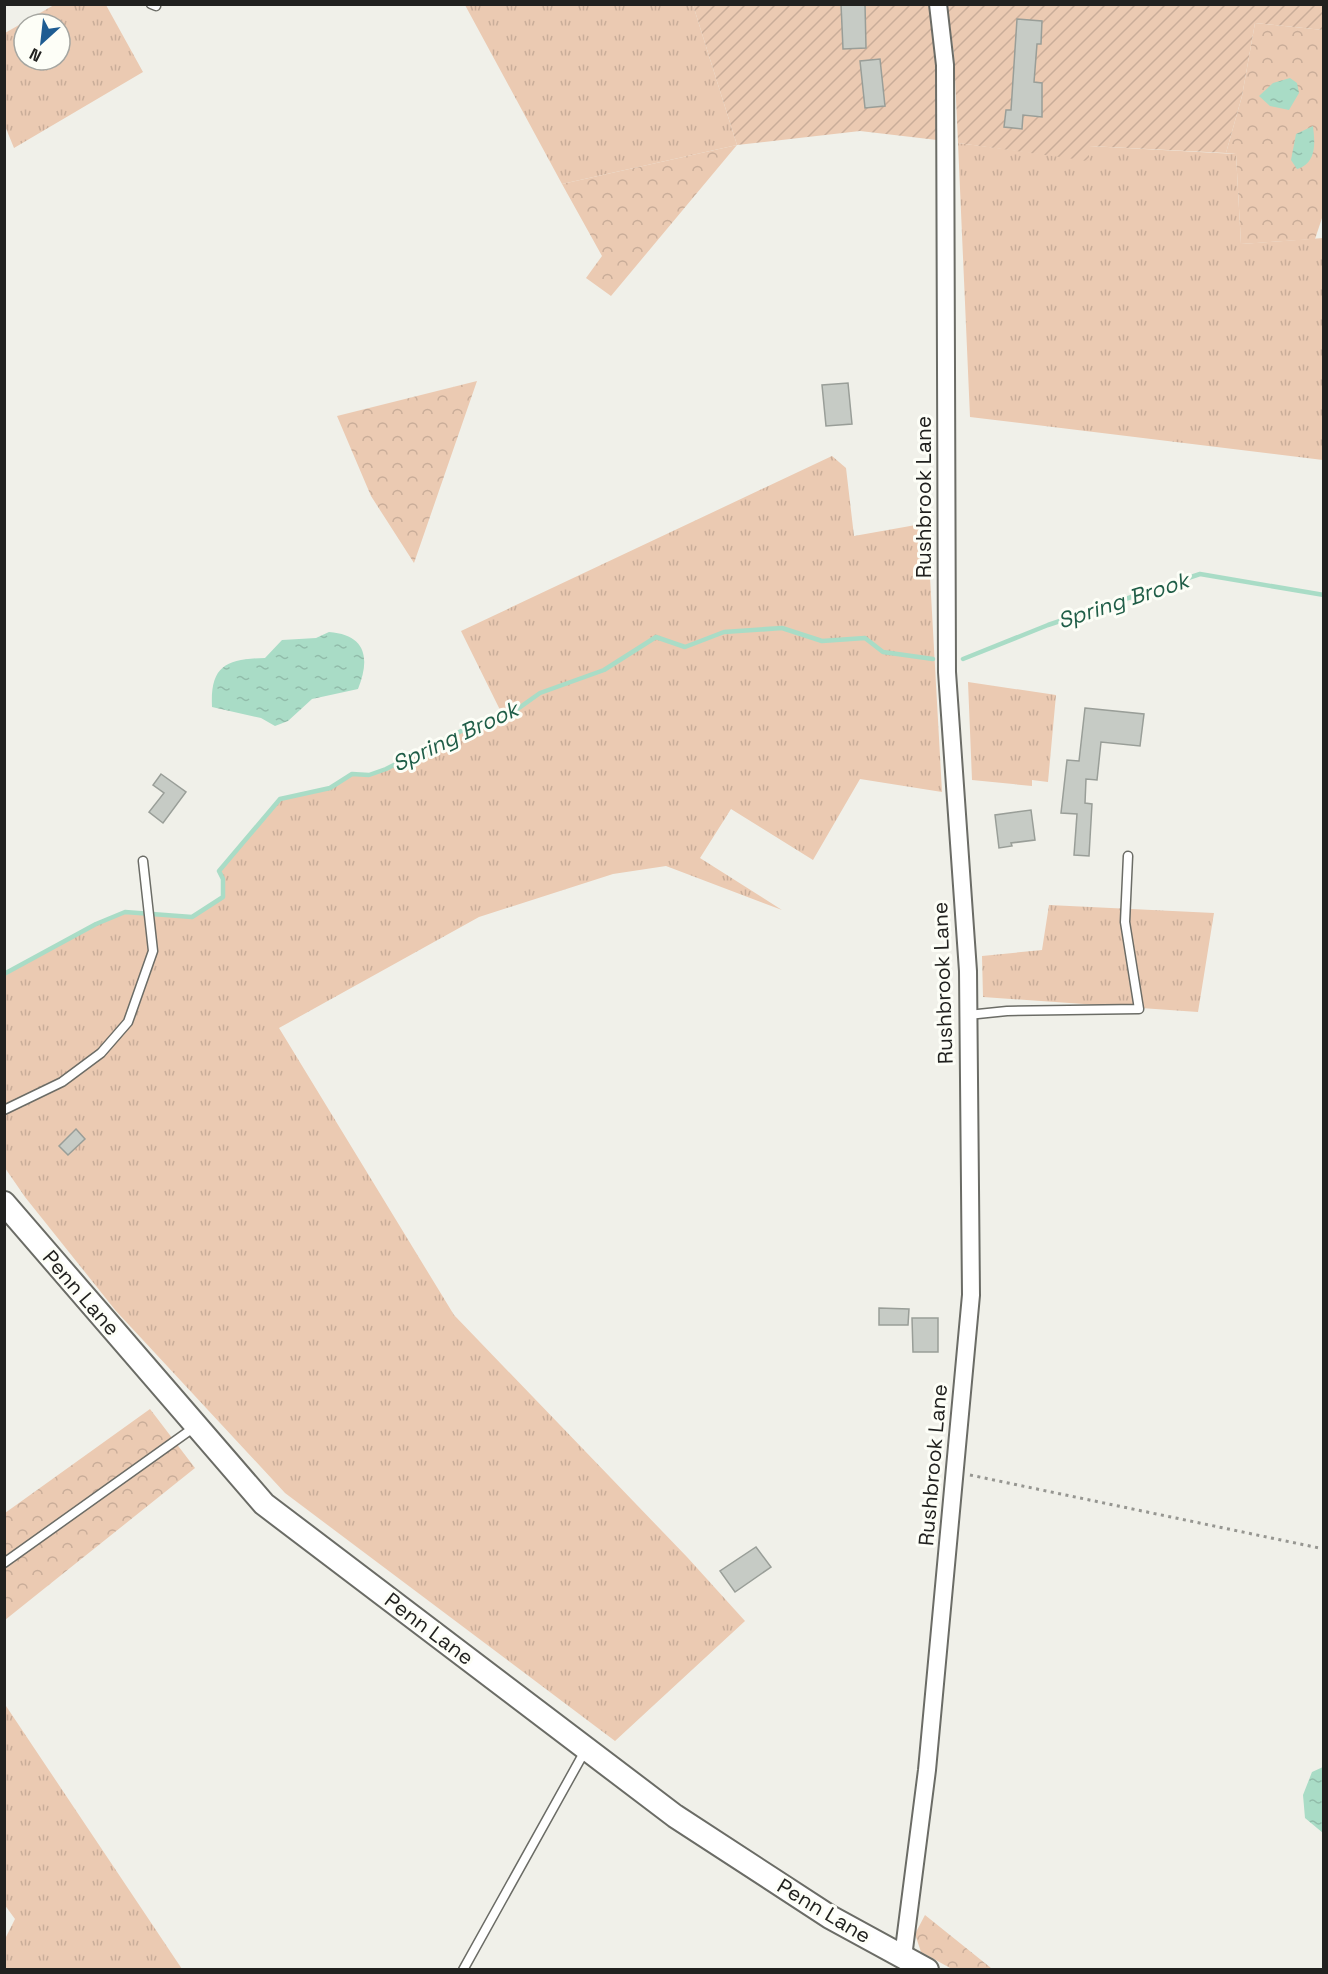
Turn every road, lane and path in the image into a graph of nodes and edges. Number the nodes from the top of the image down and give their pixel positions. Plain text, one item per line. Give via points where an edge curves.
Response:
1 (938, 4) edge
2 (1128, 856) dead end
3 (143, 861) dead end
4 (968, 1014) junction
5 (4, 1110) edge
6 (4, 1203) edge
7 (197, 1426) junction
8 (954, 1473) junction
9 (1323, 1549) edge
10 (4, 1563) edge
11 (586, 1749) junction
12 (903, 1957) junction
13 (463, 1970) edge
14 (927, 1970) edge

1 - 4 street, Rushbrook Lane via 945,65 947,672
2 - 4 lane via 1125,922 1139,1010
3 - 5 lane via 153,951 128,1022 101,1053 62,1082
4 - 8 street, Rushbrook Lane via 971,1295
6 - 7 street, Penn Lane
7 - 10 lane
7 - 11 street, Penn Lane via 264,1503
8 - 9 path
8 - 12 street, Rushbrook Lane via 927,1770
11 - 12 street, Penn Lane via 675,1816 830,1917
11 - 13 lane
12 - 14 street, Penn Lane

